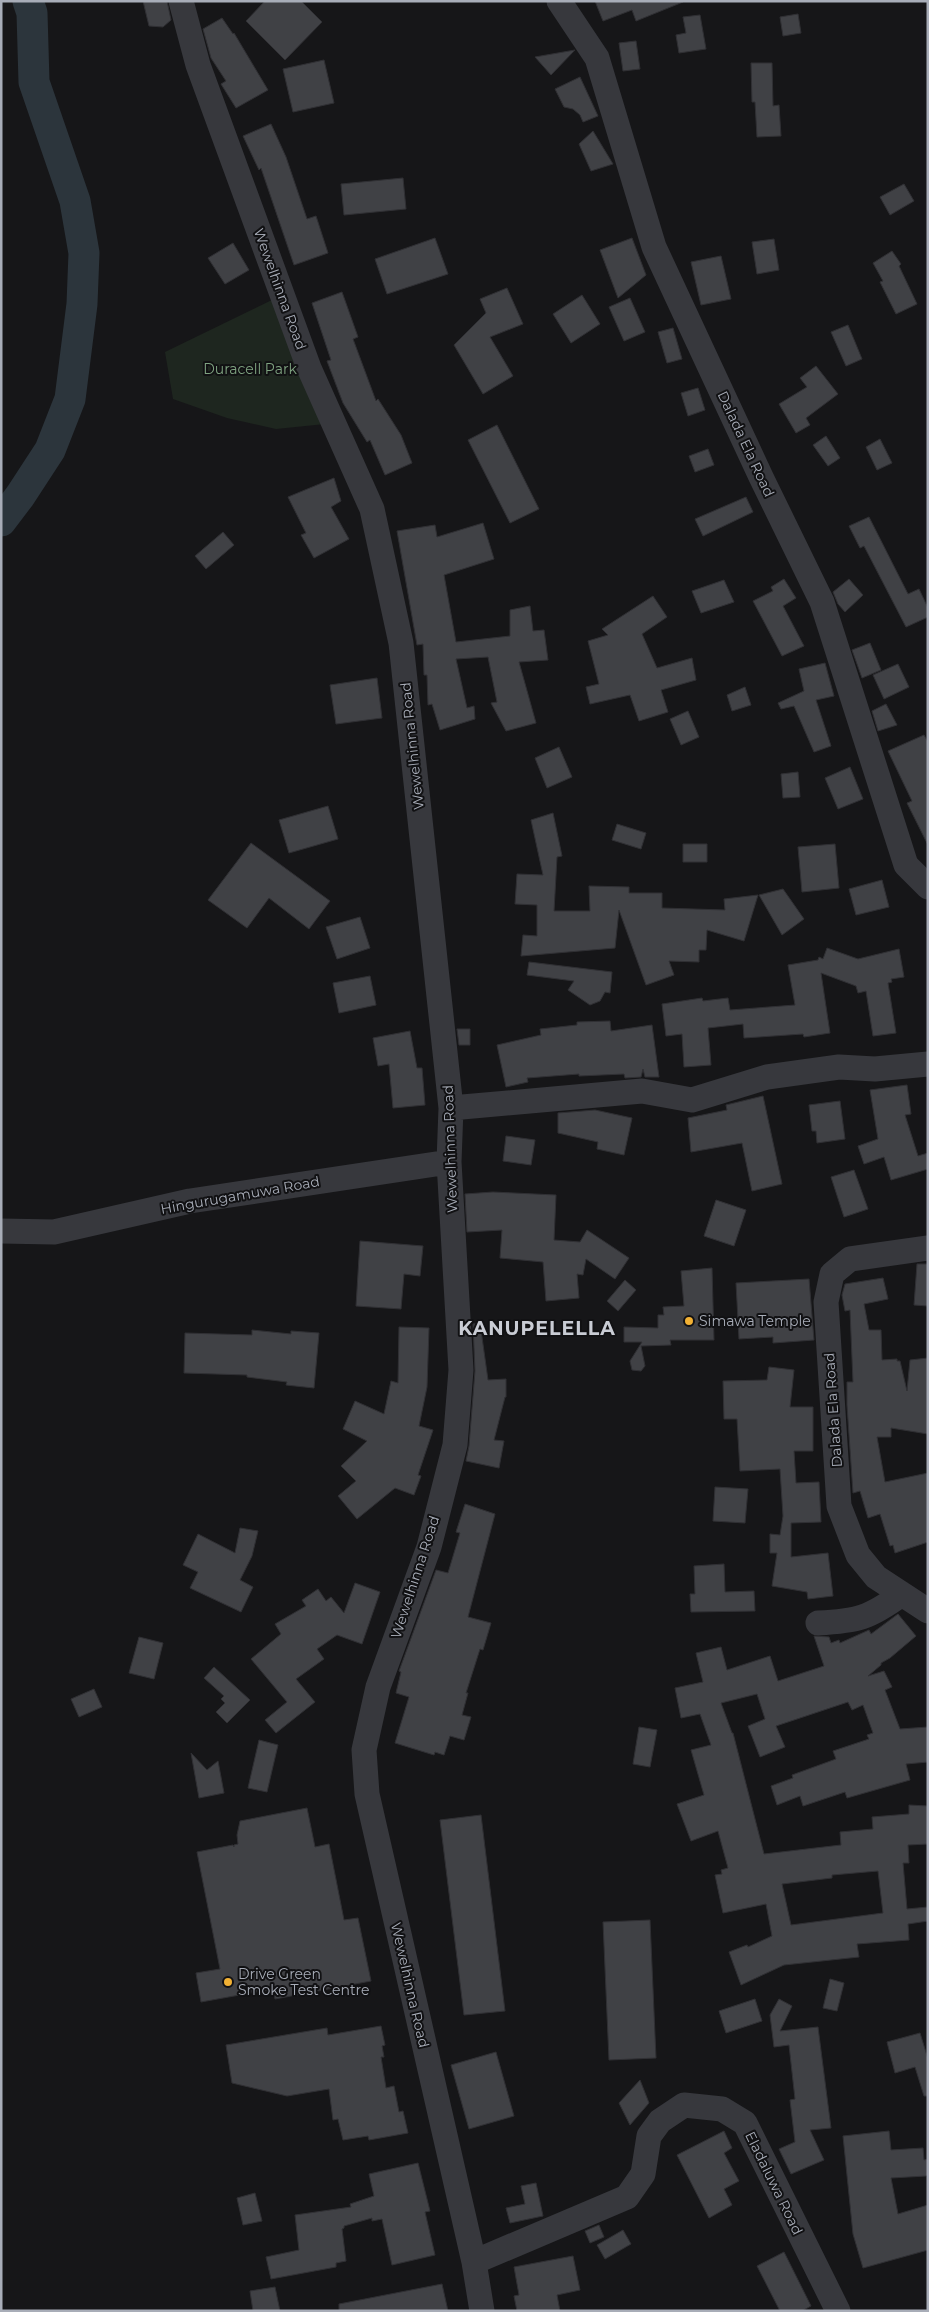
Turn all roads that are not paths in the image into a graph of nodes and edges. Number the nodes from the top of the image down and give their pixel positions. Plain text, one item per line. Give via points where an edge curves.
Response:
1 (181, 1) edge
2 (559, 1) edge
3 (928, 887) edge
4 (928, 1064) edge
5 (451, 1108) junction
6 (449, 1162) junction
7 (1, 1232) edge
8 (928, 1248) edge
9 (902, 1594) junction
10 (927, 1609) edge
11 (818, 1623) dead end
12 (474, 2262) junction
13 (482, 2311) edge
14 (838, 2311) edge

1 - 5 street, Wewelhinna Road via 198,65 309,368 372,509 401,643
2 - 3 street, Dalada Ela Road via 597,58 654,247 822,602 906,865
4 - 5 street via 874,1069 839,1067 767,1077 692,1100 642,1090
5 - 6 street, Wewelhinna Road
6 - 7 street, Hingurugamuwa Road via 190,1201 54,1232
6 - 12 street, Wewelhinna Road via 462,1370 455,1445 428,1547 378,1687 364,1750 367,1794
8 - 9 street, Dalada Ela Road via 850,1259 832,1274 826,1302 839,1506 858,1555 876,1577
9 - 10 street, Dalada Ela Road
9 - 11 street via 878,1611 851,1622
12 - 13 street, Wewelhinna Road
12 - 14 street, Eladaluwa Road via 627,2197 643,2174 649,2136 660,2120 684,2105 722,2108 745,2123

